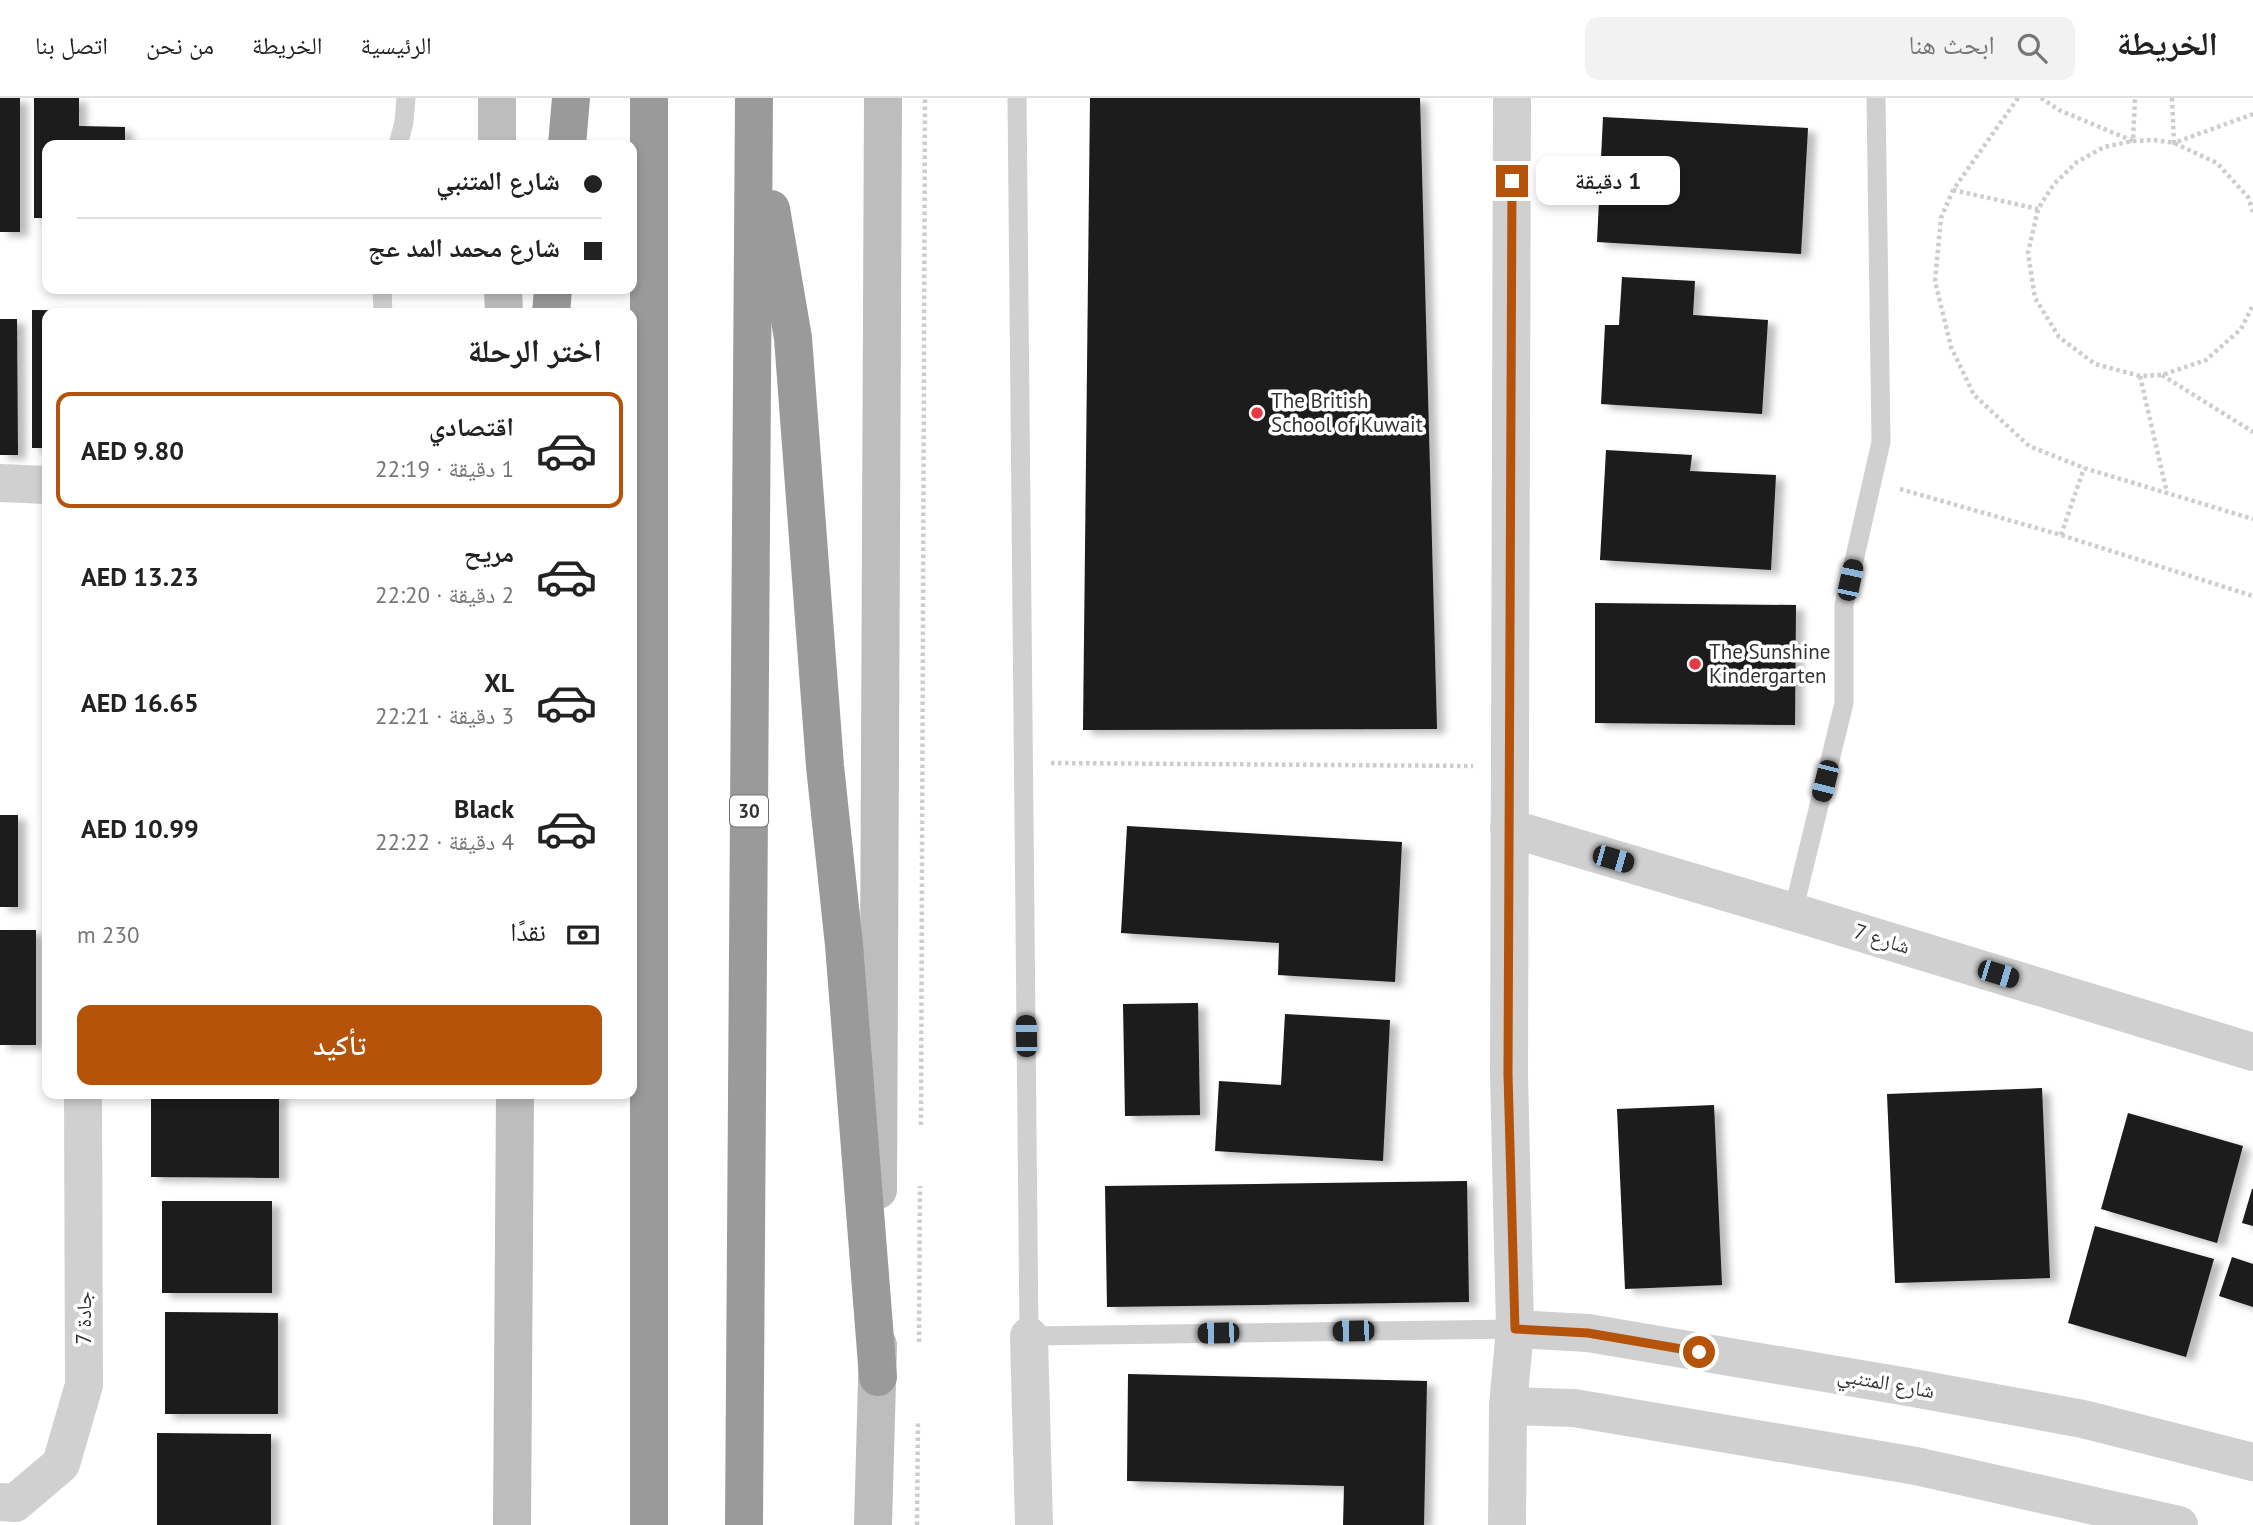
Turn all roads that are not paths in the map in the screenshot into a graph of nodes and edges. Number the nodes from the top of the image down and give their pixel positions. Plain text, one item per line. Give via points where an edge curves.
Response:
1 (406, 98) edge
2 (497, 98) edge
3 (571, 98) edge
4 (649, 98) edge
5 (883, 98) edge
6 (1017, 98) edge
7 (1512, 98) edge
8 (1876, 98) edge
9 (754, 104) edge
10 (399, 140) edge
11 (497, 140) edge
12 (567, 140) edge
13 (0, 482) edge
14 (42, 485) edge
15 (1509, 828) junction
16 (1793, 912) junction
17 (2253, 1052) edge
18 (83, 1099) edge
19 (515, 1099) edge
20 (1515, 1329) junction
21 (1029, 1336) junction
22 (878, 1377) junction
23 (1508, 1406) junction
24 (2253, 1462) edge
25 (0, 1502) edge
26 (507, 1523) edge
27 (649, 1525) edge
28 (744, 1525) edge
29 (873, 1525) edge
30 (1034, 1525) edge
31 (1507, 1525) edge
32 (2179, 1525) edge

1 - 10 lane
2 - 11 main road
3 - 12 highway
4 - 27 highway
5 - 22 main road
6 - 21 lane
7 - 15 street
8 - 16 lane via 1881,442 1844,605 1844,703
9 - 22 highway via 793,338
9 - 28 highway, 30
13 - 14 street
15 - 16 street, شارع 7
15 - 20 street via 1508,1074
16 - 17 street, شارع 7
18 - 25 street, جادة 7 via 84,1385 61,1464 15,1503
19 - 26 main road via 513,1474
20 - 21 lane
20 - 23 street
20 - 24 street, شارع المتنبي via 1588,1333 1908,1387 2083,1419
21 - 30 street
22 - 29 main road
23 - 31 street
23 - 32 street via 1574,1408 1916,1466

